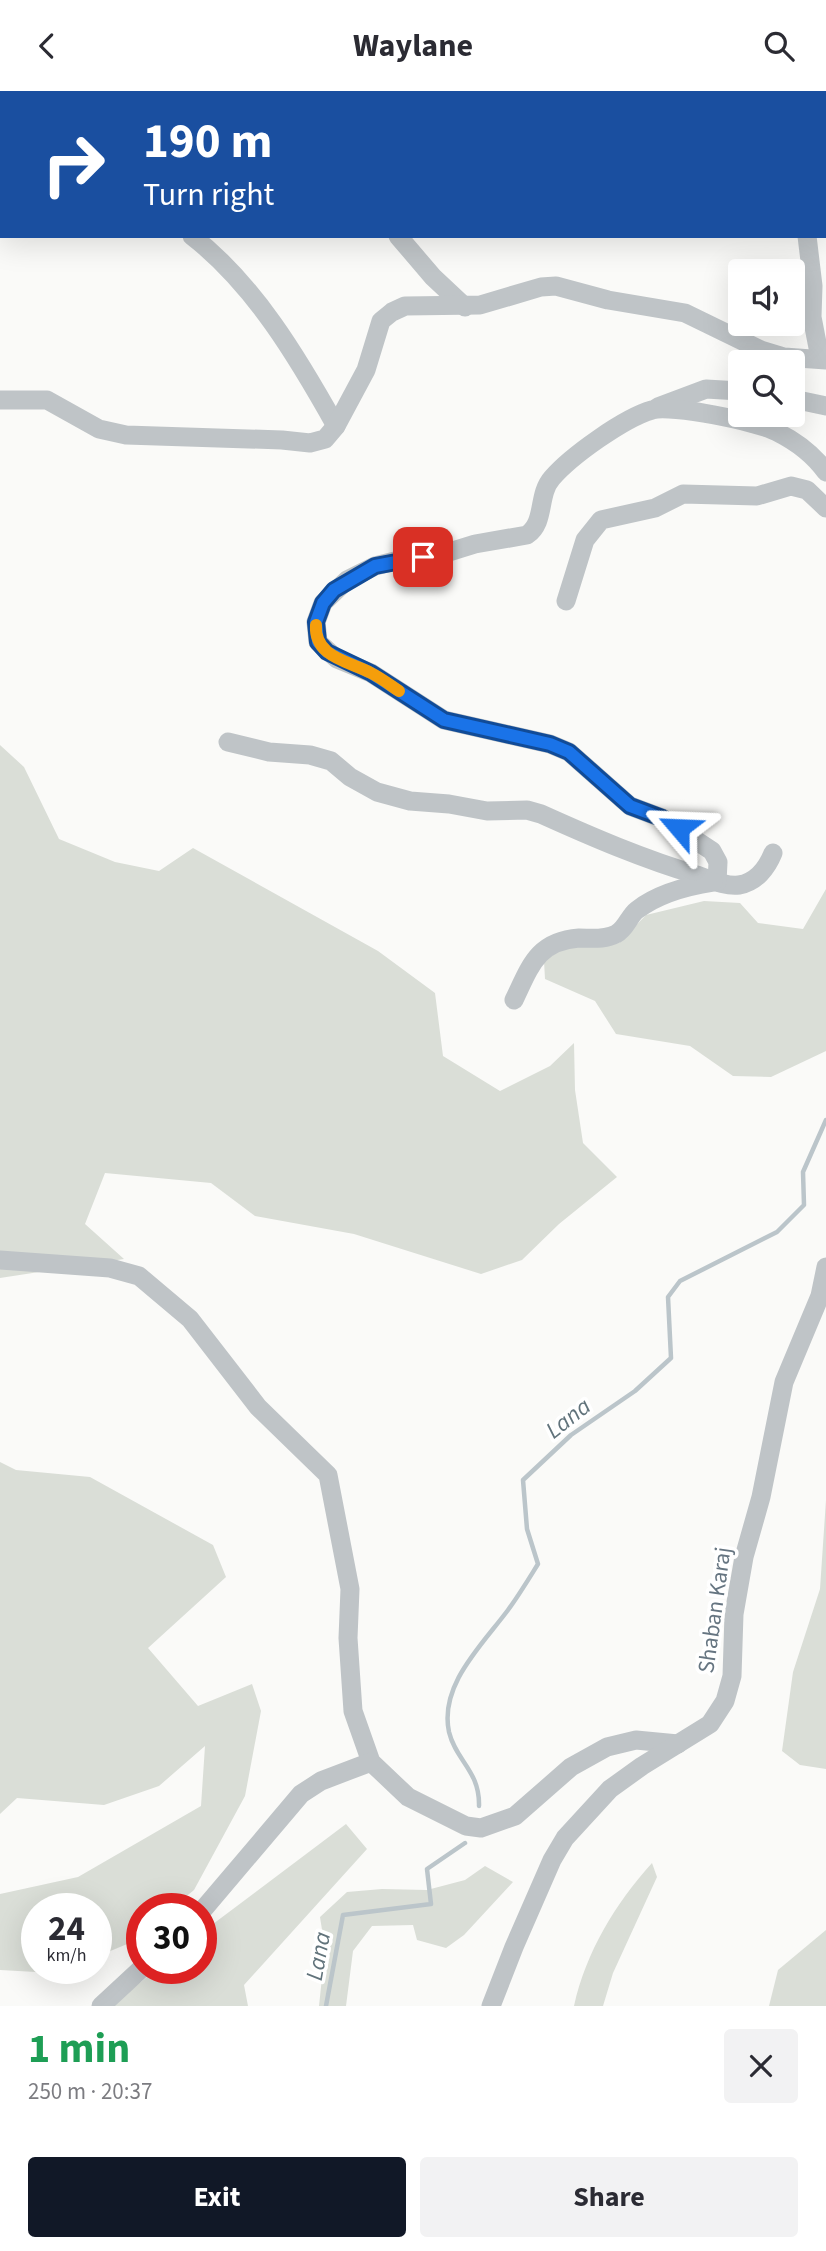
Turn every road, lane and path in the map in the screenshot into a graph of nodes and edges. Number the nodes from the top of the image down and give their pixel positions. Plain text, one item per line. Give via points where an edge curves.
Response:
1 (195, 238) edge
2 (400, 238) edge
3 (807, 238) edge
4 (465, 307) junction
5 (823, 359) edge
6 (728, 390) edge
7 (0, 400) edge
8 (805, 402) edge
9 (826, 407) edge
10 (654, 409) junction
11 (336, 426) junction
12 (826, 472) edge
13 (826, 508) edge
14 (566, 601) dead end
15 (228, 742) dead end
16 (774, 853) dead end
17 (717, 882) junction
18 (514, 1000) dead end
19 (0, 1260) edge
20 (826, 1267) edge
21 (678, 1744) junction
22 (370, 1762) junction
23 (217, 1893) edge
24 (126, 1983) edge
25 (101, 2006) edge
26 (491, 2006) edge

1 - 11 street via 216,255 261,310 300,363
2 - 4 street
3 - 5 street via 812,317
4 - 5 street via 555,286 685,313 783,357
4 - 11 street via 405,306 381,321 366,370
6 - 10 street via 706,389
7 - 11 street via 47,400 99,429 126,435 310,443 325,439
8 - 9 street
10 - 12 street via 702,413 775,430 813,454
10 - 17 street via 618,426 556,474 545,488 538,523 527,535 375,566 334,590 319,612 315,633 327,652 371,673 444,720 569,752 630,806 662,818 712,852 718,862
13 - 14 street via 807,491 791,486 757,496 683,494 655,508 601,520 584,540
15 - 17 street via 331,761 377,792 410,801 541,814 646,860
16 - 17 street via 768,867 755,878 739,885
17 - 18 street via 685,887 650,902 635,911 617,934 544,948
19 - 22 street via 110,1268 139,1276 190,1319 258,1407 328,1475 350,1589 353,1711
20 - 21 street, Shaban Karaj via 820,1296 784,1382 744,1557 734,1614 732,1676 725,1701 710,1724
21 - 22 street via 636,1740 607,1747 571,1767 515,1816 481,1828 466,1826 408,1797
21 - 26 street, Shaban Karaj via 610,1789 565,1838 513,1947
22 - 23 street via 301,1794
24 - 25 street

